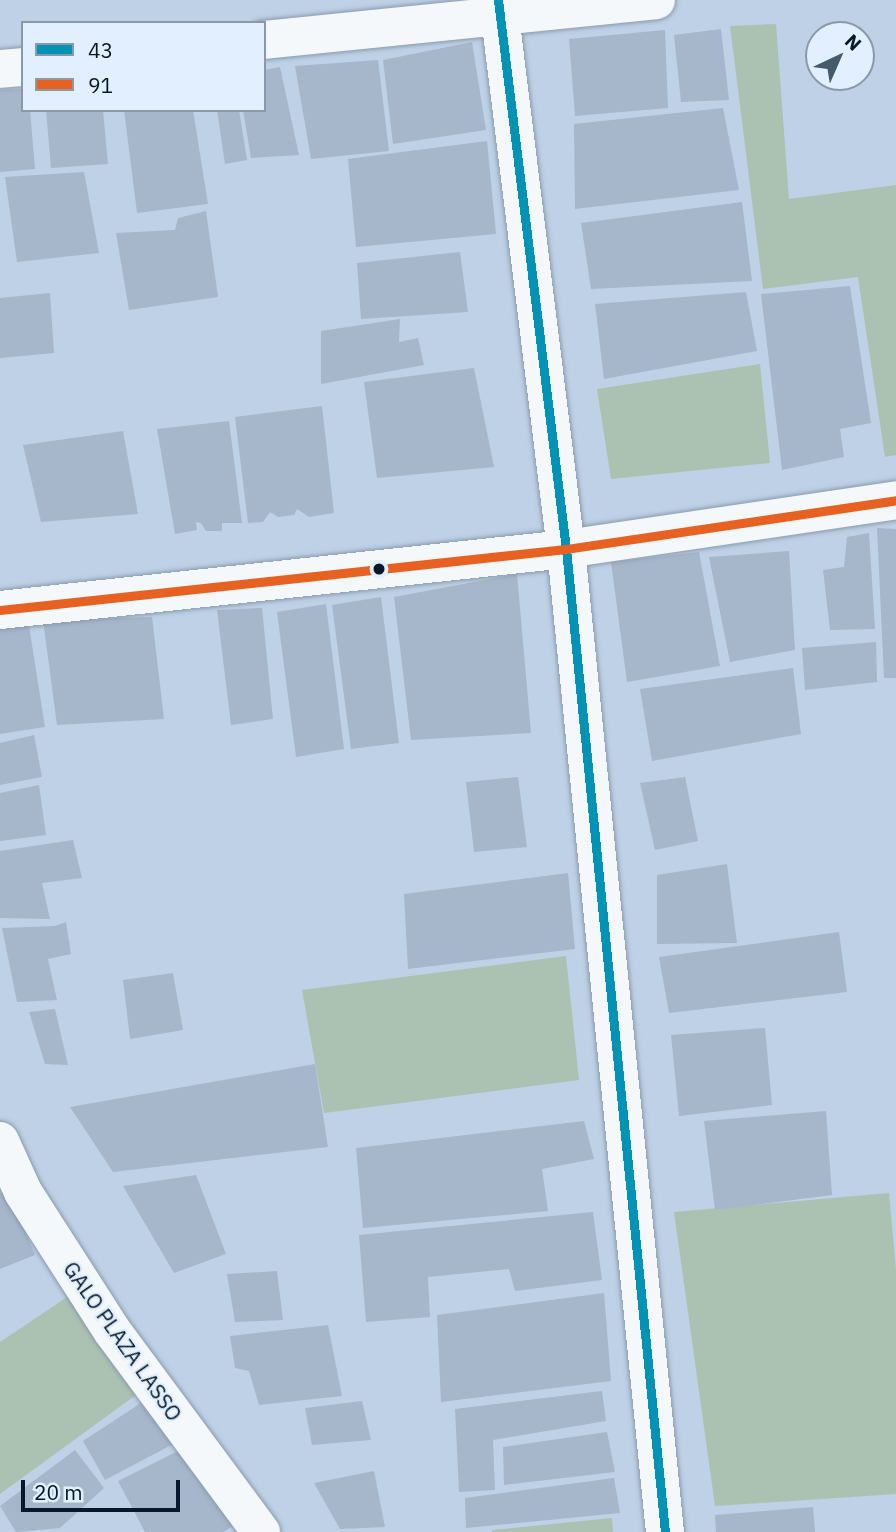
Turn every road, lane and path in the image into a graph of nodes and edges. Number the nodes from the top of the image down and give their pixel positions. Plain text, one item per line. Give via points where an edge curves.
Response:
1 (656, 0) edge
2 (499, 7) edge
3 (266, 40) edge
4 (21, 67) edge
5 (0, 69) edge
6 (896, 500) edge
7 (566, 549) junction
8 (0, 610) edge
9 (0, 1141) edge
10 (261, 1532) edge
11 (665, 1532) edge

1 - 2 street
2 - 3 street
2 - 7 street
4 - 5 street
6 - 7 street
7 - 8 street
7 - 11 street
9 - 10 street, GALO PLAZA LASSO via 23,1192 113,1332

